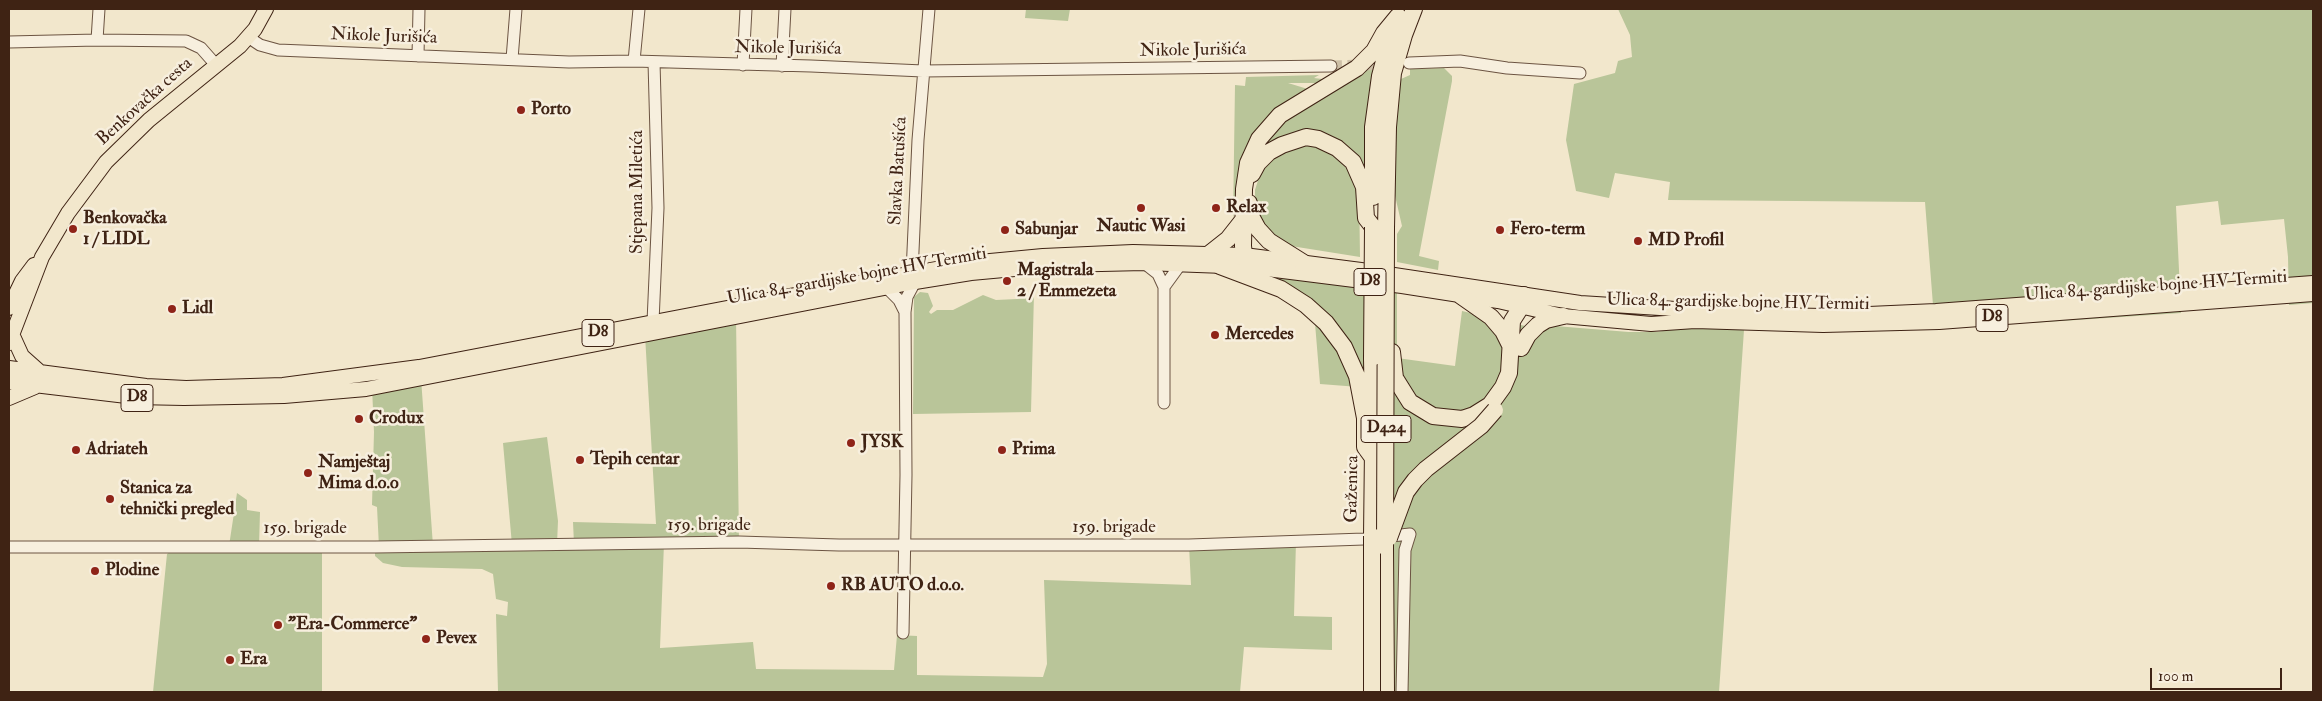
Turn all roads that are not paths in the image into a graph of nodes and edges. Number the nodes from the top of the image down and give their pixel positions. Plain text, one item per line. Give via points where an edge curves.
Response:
1 (99, 9) edge
2 (266, 9) edge
3 (419, 9) edge
4 (516, 9) edge
5 (639, 9) edge
6 (746, 9) edge
7 (785, 9) edge
8 (929, 9) edge
9 (1414, 9) edge
10 (1399, 12) edge
11 (248, 37) junction
12 (97, 40) junction
13 (9, 42) edge
14 (418, 56) junction
15 (512, 59) junction
16 (634, 61) junction
17 (654, 62) junction
18 (1409, 63) dead end
19 (216, 65) junction
20 (743, 65) junction
21 (782, 66) junction
22 (1331, 66) tunnel mouth
23 (923, 71) junction
24 (1580, 73) dead end
25 (1243, 220) junction
26 (1379, 227) junction
27 (42, 257) junction
28 (1215, 260) junction
29 (1247, 261) junction
30 (1144, 263) junction
31 (1304, 263) junction
32 (1180, 265) junction
33 (913, 278) junction
34 (2313, 283) edge
35 (1164, 287) junction
36 (888, 288) junction
37 (2313, 294) edge
38 (1461, 296) junction
39 (1522, 301) junction
40 (9, 308) edge
41 (1386, 311) junction
42 (905, 312) junction
43 (1563, 316) junction
44 (653, 322) junction
45 (10, 338) edge
46 (1515, 346) junction
47 (9, 368) edge
48 (40, 372) junction
49 (9, 382) edge
50 (36, 386) junction
51 (9, 398) edge
52 (1164, 404) dead end
53 (1493, 408) junction
54 (1373, 458) junction
55 (904, 545) junction
56 (1385, 546) junction
57 (9, 548) edge
58 (903, 633) dead end
59 (1372, 692) edge
60 (1386, 692) edge
61 (1402, 692) edge

1 - 12 street
2 - 11 main road, Benkovačka cesta
3 - 14 street
4 - 15 street
5 - 16 street
6 - 20 street
7 - 21 street
8 - 23 street, Slavka Batušića
9 - 26 highway, D424 via 1393,73
10 - 25 highway via 1374,51 1357,68 1280,115 1265,132 1248,163
10 - 26 highway, D424 via 1380,76 1374,127
11 - 14 street, Nikole Jurišića via 260,46 278,50
11 - 19 main road, Benkovačka cesta
12 - 13 street
12 - 19 street via 186,41 201,48
14 - 15 street, Nikole Jurišića
15 - 16 street, Nikole Jurišića
16 - 17 street, Nikole Jurišića
17 - 20 street, Nikole Jurišića
17 - 44 street, Stjepana Miletića via 658,208
18 - 24 street via 1460,62
19 - 27 main road, Benkovačka cesta via 149,120 106,162 68,213
20 - 21 street, Nikole Jurišića
21 - 23 street, Nikole Jurišića
22 - 23 street, Nikole Jurišića
23 - 33 street, Slavka Batušića
25 - 28 highway
25 - 29 highway
26 - 31 highway via 1366,218 1361,177 1345,153 1318,139 1306,137 1282,144 1258,163 1251,177 1248,207 1258,228 1269,241
26 - 41 highway, Gaženica / D424, bridge
26 - 54 highway, Gaženica / D424, bridge
27 - 40 main road, Benkovačka cesta via 22,281
27 - 45 main road, Benkovačka cesta
28 - 29 main road, Ulica 84. gardijske bojne HV Termiti / D8
28 - 32 main road, Ulica 84. gardijske bojne HV Termiti / D8
28 - 33 main road, Ulica 84. gardijske bojne HV Termiti / D8 via 1133,252 1043,256 969,263
28 - 54 highway via 1282,289 1314,311 1335,334 1356,376 1365,418 1365,447
29 - 31 main road, Ulica 84. gardijske bojne HV Termiti / D8
29 - 38 main road, Ulica 84. gardijske bojne HV Termiti / D8
30 - 32 main road, Ulica 84. gardijske bojne HV Termiti / D8
30 - 33 main road, Ulica 84. gardijske bojne HV Termiti / D8 via 1058,265
30 - 35 street via 1158,274
31 - 39 main road, Ulica 84. gardijske bojne HV Termiti / D8
32 - 35 street
33 - 36 main road, Ulica 84. gardijske bojne HV Termiti / D8
33 - 42 street, Slavka Batušića
33 - 44 main road, Ulica 84. gardijske bojne HV Termiti / D8
34 - 39 main road, Ulica 84. gardijske bojne HV Termiti / D8 via 2004,307 1824,316
35 - 52 street
36 - 42 street
36 - 50 main road, Ulica 84. gardijske bojne HV Termiti / D8 via 366,389 284,396 135,398
37 - 43 main road, Ulica 84. gardijske bojne HV Termiti / D8 via 1872,325 1695,321 1651,324
38 - 39 main road, Ulica 84. gardijske bojne HV Termiti / D8
38 - 46 highway via 1491,316
39 - 43 main road, Ulica 84. gardijske bojne HV Termiti / D8
39 - 46 highway via 1512,321
41 - 53 highway via 1391,321 1395,378 1410,402 1433,416 1447,419 1462,419
41 - 56 highway, Gaženica / D424, bridge
42 - 55 street, Slavka Batušića
43 - 46 highway via 1538,325
44 - 48 main road, Ulica 84. gardijske bojne HV Termiti / D8 via 419,367 283,385 146,386
45 - 48 main road via 22,356
46 - 53 highway via 1516,372 1507,392
47 - 48 main road, Ulica 84. gardijske bojne HV Termiti / D8
49 - 50 main road, Ulica 84. gardijske bojne HV Termiti / D8
50 - 51 main road
53 - 56 highway, bridge via 1481,426 1415,480 1406,492
54 - 59 highway, Gaženica / D424, bridge
55 - 57 street, 159. brigade via 739,542
55 - 58 street, Slavka Batušića
55 - 61 street, 159. brigade via 1210,545 1410,534 1405,550
56 - 60 highway, Gaženica / D424

